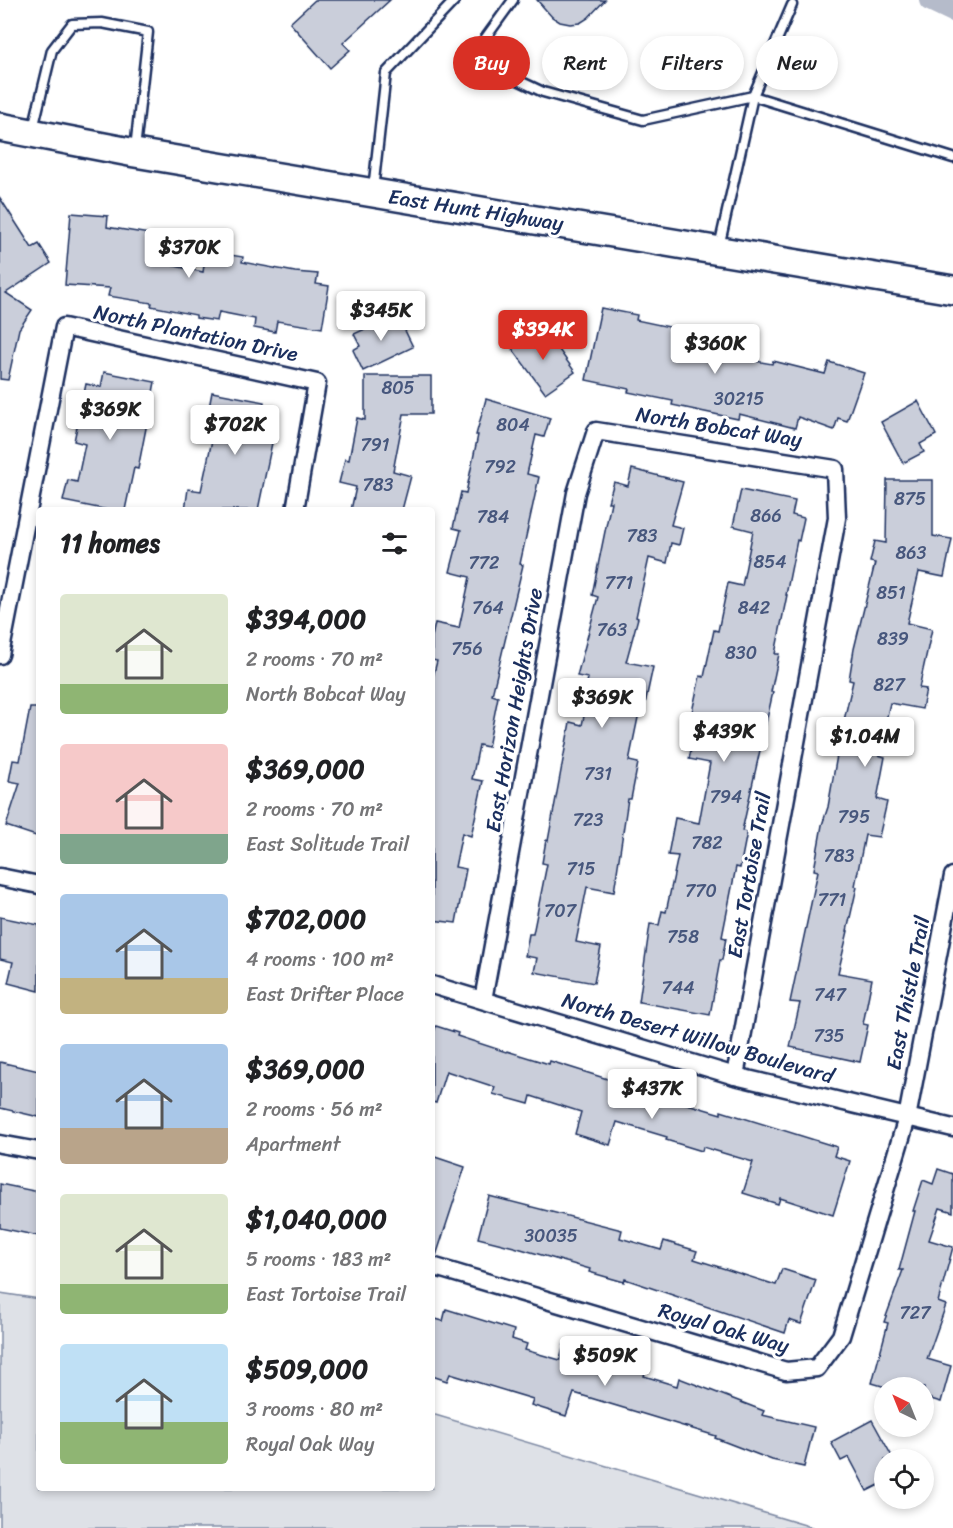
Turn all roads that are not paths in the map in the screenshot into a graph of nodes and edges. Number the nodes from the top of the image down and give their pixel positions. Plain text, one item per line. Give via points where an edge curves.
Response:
1 (455, 0) edge
2 (513, 0) edge
3 (792, 4) dead end
4 (753, 96) junction
5 (0, 127) edge
6 (32, 133) junction
7 (135, 153) junction
8 (953, 158) edge
9 (373, 193) junction
10 (718, 250) junction
11 (953, 290) edge
12 (596, 431) joint
13 (835, 469) joint
14 (296, 507) edge
15 (0, 655) edge
16 (953, 876) edge
17 (0, 877) edge
18 (36, 884) edge
19 (435, 986) edge
20 (483, 1000) junction
21 (735, 1076) junction
22 (907, 1118) junction
23 (953, 1128) edge
24 (0, 1144) edge
25 (36, 1150) edge
26 (435, 1267) edge

1 - 9 lane via 386,73
2 - 4 lane via 471,58 543,92 643,120
3 - 4 lane
4 - 8 lane
4 - 10 lane
5 - 6 main road, East Hunt Highway
6 - 7 main road, East Hunt Highway
6 - 7 lane via 52,50 72,24 102,23 148,32
7 - 9 main road, East Hunt Highway
9 - 10 main road, East Hunt Highway
10 - 11 main road, East Hunt Highway
12 - 13 street, North Bobcat Way
12 - 20 street, East Horizon Heights Drive via 576,493
13 - 21 street, East Tortoise Trail via 837,518
14 - 15 street, North Plantation Drive via 317,383 64,327
16 - 22 street, East Thistle Trail
17 - 18 street
19 - 20 street, North Desert Willow Boulevard
20 - 21 street, North Desert Willow Boulevard
21 - 22 street, North Desert Willow Boulevard
22 - 23 street, North Desert Willow Boulevard
22 - 26 street, Royal Oak Way via 841,1336 817,1368 786,1371
24 - 25 street

